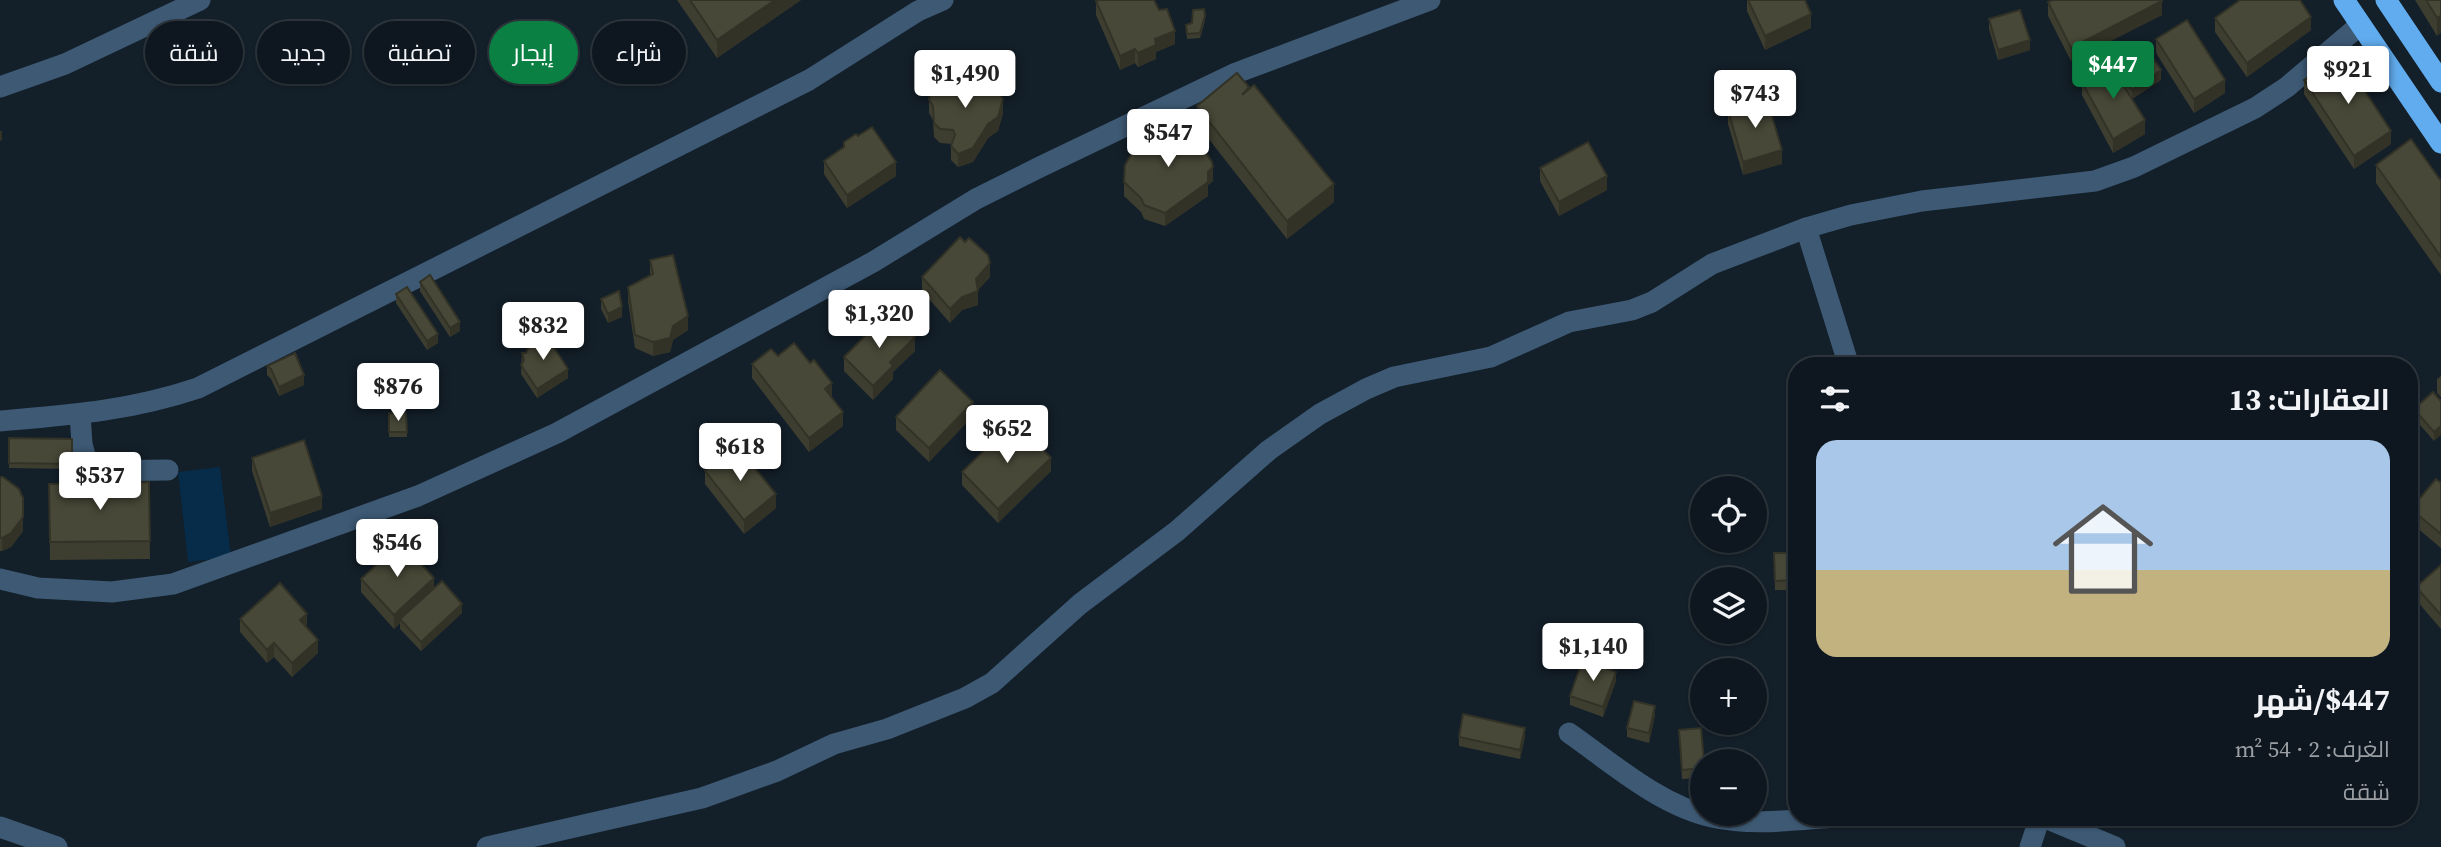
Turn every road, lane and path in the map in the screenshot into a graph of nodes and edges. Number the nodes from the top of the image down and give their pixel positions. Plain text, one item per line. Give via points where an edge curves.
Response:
1 (200, 0) edge
2 (943, 0) edge
3 (1430, 0) edge
4 (2344, 0) edge
5 (2386, 0) edge
6 (2360, 25) junction
7 (2441, 82) edge
8 (0, 87) edge
9 (2441, 143) edge
10 (1806, 228) junction
11 (1846, 357) edge
12 (80, 414) junction
13 (0, 421) edge
14 (168, 470) dead end
15 (0, 579) edge
16 (1569, 733) dead end
17 (1788, 821) edge
18 (2038, 826) edge
19 (2064, 826) edge
20 (0, 827) edge
21 (57, 847) edge
22 (487, 847) edge
23 (2030, 847) edge
24 (2115, 847) edge

1 - 8 street via 65,64
2 - 12 street via 810,80 198,388 151,404
3 - 15 street via 1236,74 1040,167 557,433 418,496 173,584 112,592 38,588
4 - 6 highway
5 - 7 highway
6 - 9 highway
6 - 10 street via 2255,108 2134,167 2095,181 1922,201
10 - 11 street
10 - 22 street via 1712,264 1632,310 1569,322 1491,357 1394,377 1339,402 1269,450 1177,531 1080,604 992,683 965,698 834,744 702,798
12 - 13 street
12 - 14 street via 89,471
16 - 17 street via 1659,794 1710,817
18 - 23 street
19 - 24 street
20 - 21 street

